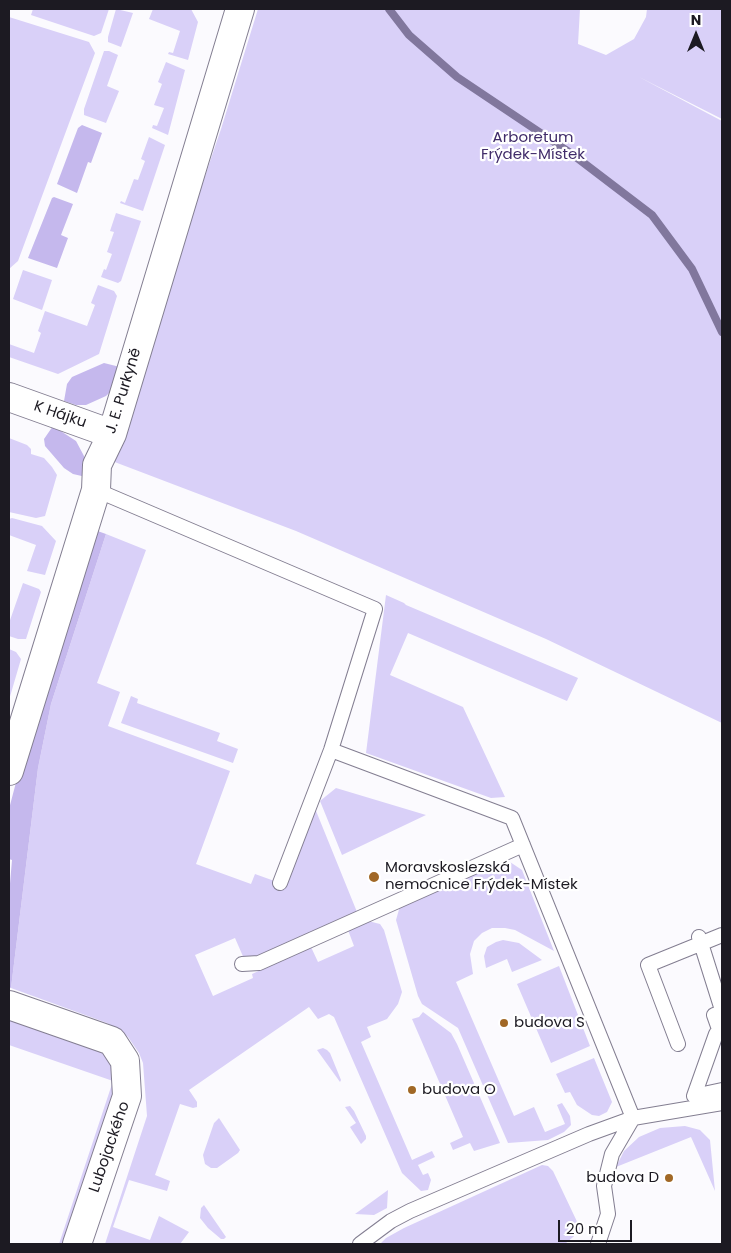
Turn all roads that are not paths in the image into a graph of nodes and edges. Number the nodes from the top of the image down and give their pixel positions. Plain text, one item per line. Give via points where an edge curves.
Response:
1 (240, 9) edge
2 (9, 397) edge
3 (112, 434) junction
4 (96, 490) junction
5 (331, 750) junction
6 (9, 771) edge
7 (522, 845) junction
8 (280, 883) dead end
9 (722, 935) edge
10 (700, 944) junction
11 (242, 964) dead end
12 (9, 1005) edge
13 (722, 1011) edge
14 (678, 1044) dead end
15 (722, 1090) edge
16 (722, 1103) edge
17 (633, 1118) junction
18 (77, 1244) edge
19 (360, 1244) edge
20 (598, 1244) edge

1 - 3 street, J. E. Purkyně
2 - 3 street, K Hájku
3 - 4 street, J. E. Purkyně via 97,465
4 - 5 lane via 375,609
4 - 6 street, J. E. Purkyně
5 - 7 lane via 512,818
5 - 8 lane
7 - 11 lane via 259,963
7 - 17 lane
9 - 10 lane
10 - 13 lane
10 - 14 lane via 648,965
12 - 18 street, Lubojackého via 112,1041 125,1061 127,1096
13 - 15 lane via 714,1014 720,1032 716,1034 694,1096
16 - 17 lane
17 - 19 lane via 570,1141 410,1211
17 - 20 lane via 612,1154 604,1186 608,1214

